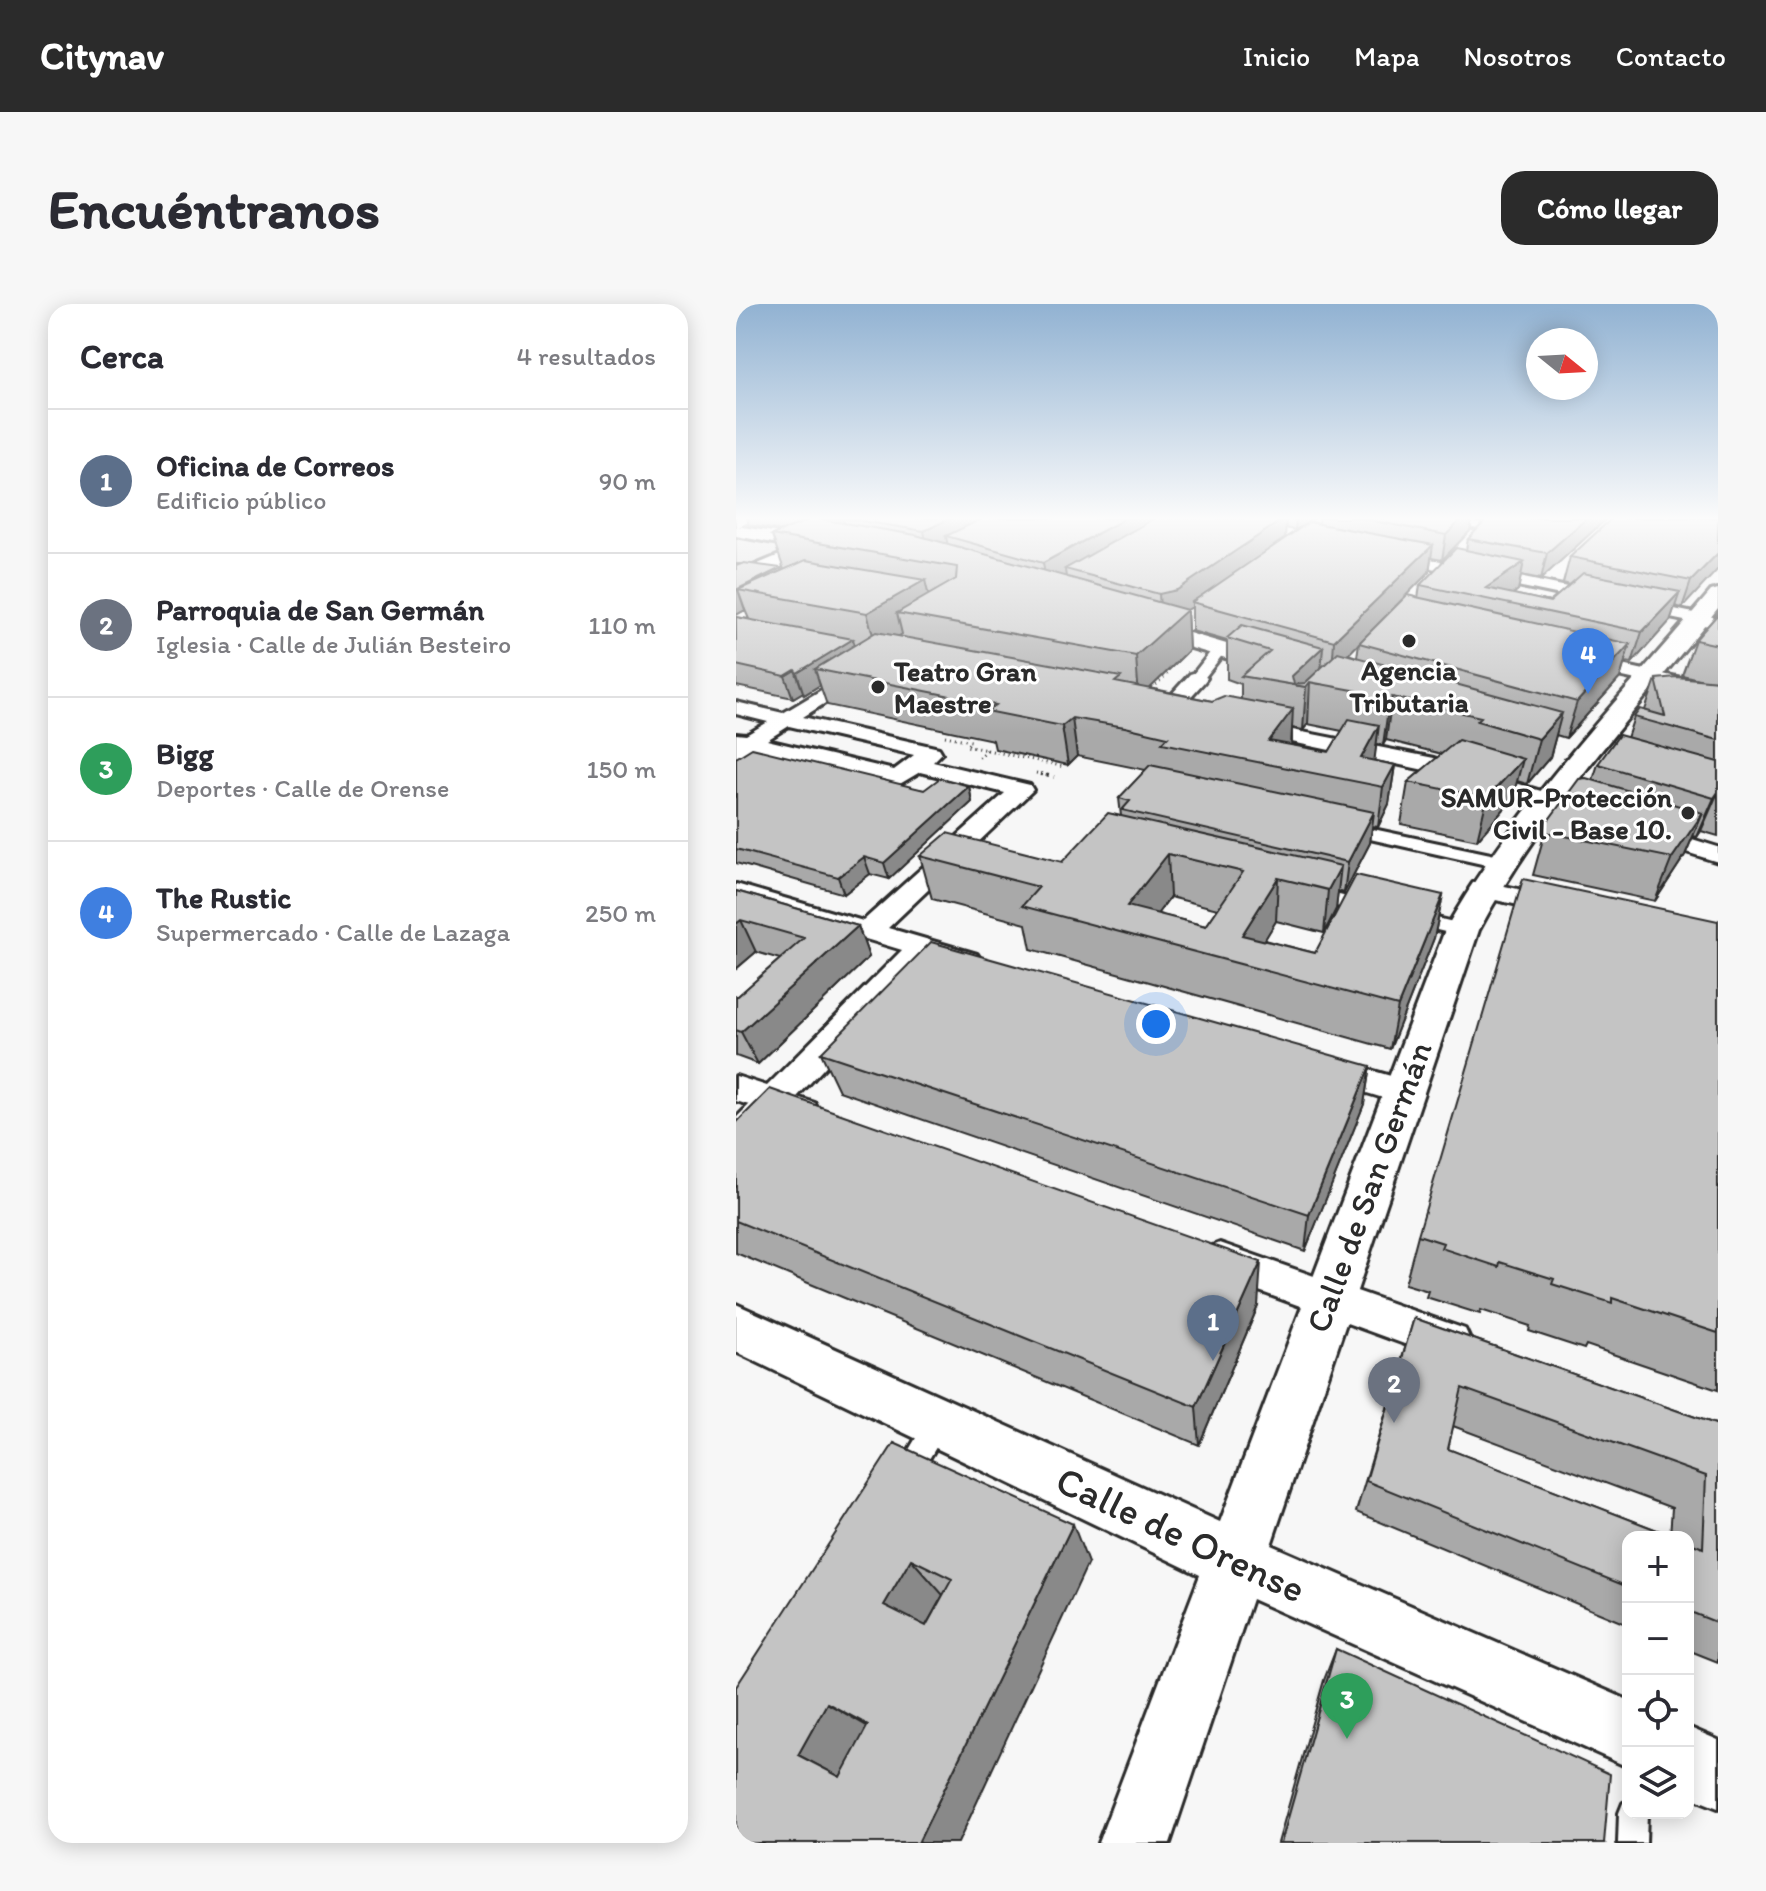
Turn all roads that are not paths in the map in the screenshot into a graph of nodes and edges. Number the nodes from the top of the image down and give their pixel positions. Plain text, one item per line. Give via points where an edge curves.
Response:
1 (1559, 590) edge
2 (1718, 595) edge
3 (1116, 619) edge
4 (1708, 621) edge
5 (1185, 624) edge
6 (1158, 631) junction
7 (1220, 649) junction
8 (1566, 658) edge
9 (871, 666) edge
10 (1304, 674) edge
11 (1197, 678) joint
12 (1649, 678) junction
13 (1718, 692) edge
14 (736, 708) edge
15 (1195, 717) edge
16 (788, 719) junction
17 (1224, 723) edge
18 (740, 745) edge
19 (916, 764) junction
20 (1546, 800) junction
21 (1600, 817) edge
22 (1321, 823) edge
23 (1630, 827) edge
24 (1718, 855) edge
25 (1500, 862) junction
26 (1286, 888) edge
27 (1482, 889) junction
28 (736, 892) edge
29 (1587, 913) edge
30 (869, 930) junction
31 (1462, 930) junction
32 (922, 946) junction
33 (997, 969) edge
34 (1297, 1060) edge
35 (736, 1088) edge
36 (1403, 1092) junction
37 (774, 1101) junction
38 (839, 1124) edge
39 (736, 1140) edge
40 (1187, 1249) edge
41 (1329, 1299) junction
42 (736, 1327) edge
43 (1494, 1358) edge
44 (939, 1421) junction
45 (899, 1488) edge
46 (1235, 1560) junction
47 (1622, 1731) edge
48 (1694, 1764) edge
49 (1718, 1774) edge
50 (1633, 1819) edge
51 (1134, 1843) edge
52 (1632, 1843) edge

1 - 4 street
2 - 4 street, Calle de San Germán
3 - 6 street
4 - 12 street, Calle de San Germán
5 - 6 street
6 - 7 street
7 - 10 street
7 - 11 street
8 - 12 street
9 - 16 street
11 - 15 street via 1154,707
12 - 13 street
12 - 20 street, Calle de San Germán
14 - 16 street
16 - 18 street
16 - 19 street via 931,753
17 - 20 street via 1434,765
18 - 19 street via 898,778
19 - 30 street via 1022,790
20 - 21 street
20 - 25 street, Calle de San Germán
22 - 25 street
23 - 24 street
25 - 27 street, Calle de San Germán
26 - 31 street
27 - 29 street
27 - 31 street, Calle de San Germán
28 - 30 street
30 - 32 street
31 - 36 street, Calle de San Germán
32 - 33 street
32 - 37 street
34 - 36 street
35 - 37 street
36 - 41 street, Calle de San Germán
37 - 38 street
37 - 39 street
40 - 41 street
41 - 43 street
41 - 46 street, Calle de San Germán
42 - 44 street, Calle de Orense
44 - 45 lane
44 - 46 street, Calle de Orense
46 - 47 street, Calle de Orense
46 - 51 street, Calle de San Germán
48 - 49 street
50 - 52 lane

